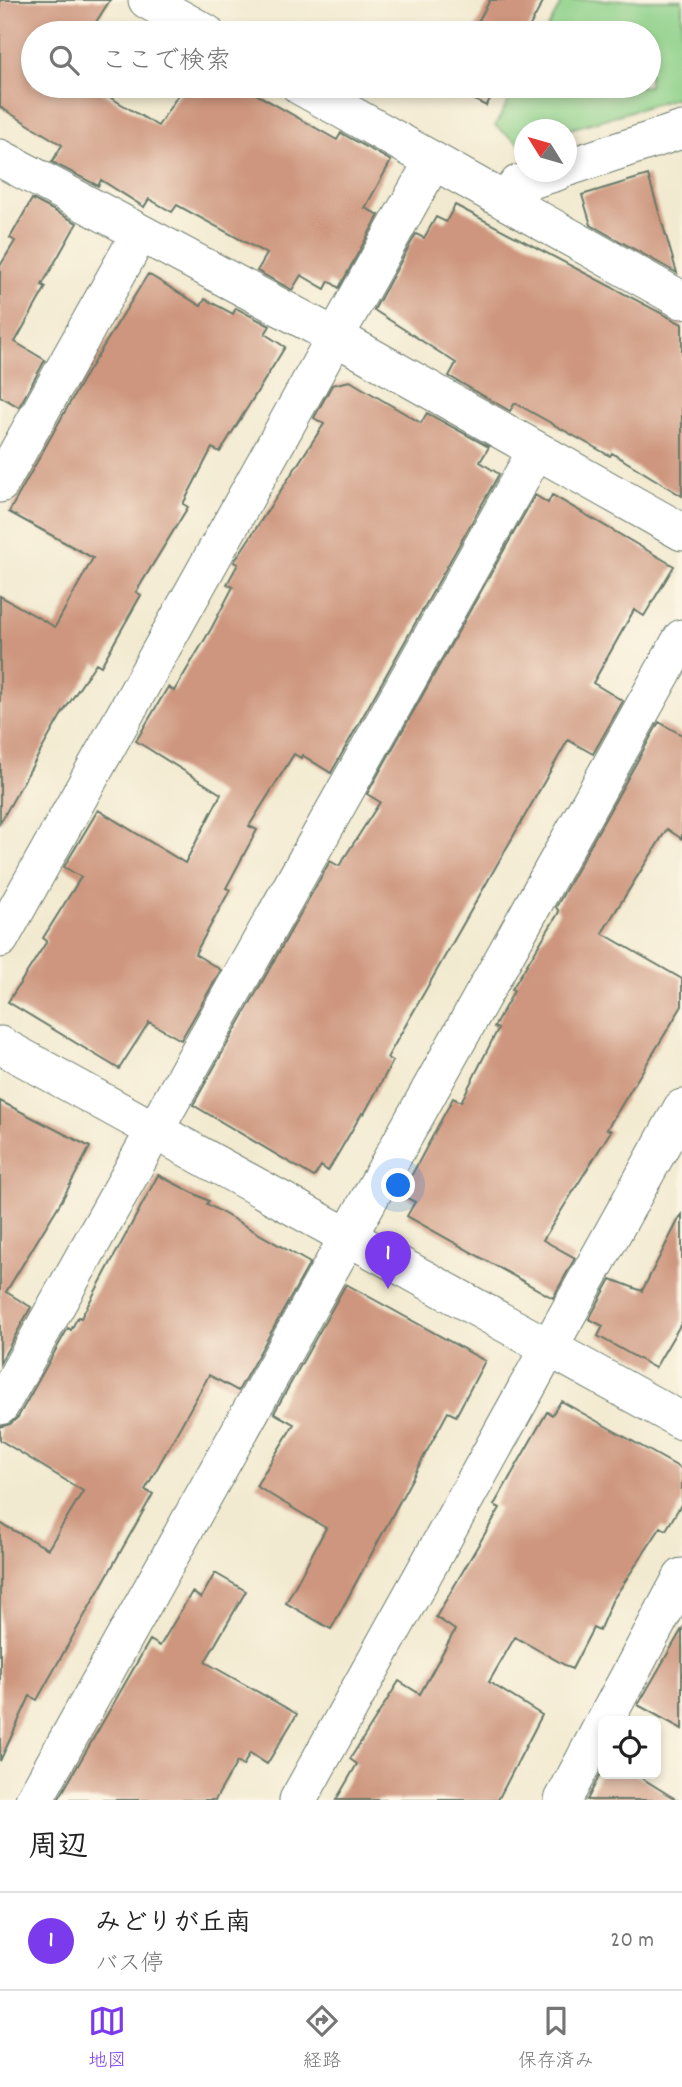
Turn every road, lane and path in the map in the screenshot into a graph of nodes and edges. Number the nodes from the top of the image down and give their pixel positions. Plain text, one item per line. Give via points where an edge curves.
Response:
1 (147, 0) edge
2 (185, 21) edge
3 (321, 98) edge
4 (682, 130) edge
5 (0, 158) edge
6 (433, 161) junction
7 (577, 164) edge
8 (524, 182) edge
9 (505, 201) junction
10 (140, 233) junction
11 (682, 300) edge
12 (336, 337) junction
13 (536, 452) junction
14 (0, 484) edge
15 (682, 532) edge
16 (682, 638) edge
17 (0, 939) edge
18 (0, 1045) edge
19 (682, 1108) edge
20 (155, 1130) junction
21 (348, 1235) junction
22 (550, 1346) junction
23 (0, 1406) edge
24 (682, 1421) edge
25 (682, 1577) edge
26 (608, 1716) edge
27 (598, 1734) edge
28 (34, 1800) edge
29 (298, 1800) edge
30 (563, 1800) edge

1 - 2 street
3 - 6 street
4 - 7 street
5 - 10 street
6 - 9 street
6 - 12 street
8 - 9 street
9 - 11 street
10 - 12 street
10 - 14 street
12 - 13 street
12 - 17 street
13 - 15 street
13 - 20 street
16 - 21 street
18 - 20 street
19 - 22 street
20 - 21 street
20 - 23 street
21 - 22 street
21 - 28 street
22 - 24 street
22 - 29 street
25 - 26 street
27 - 30 street

